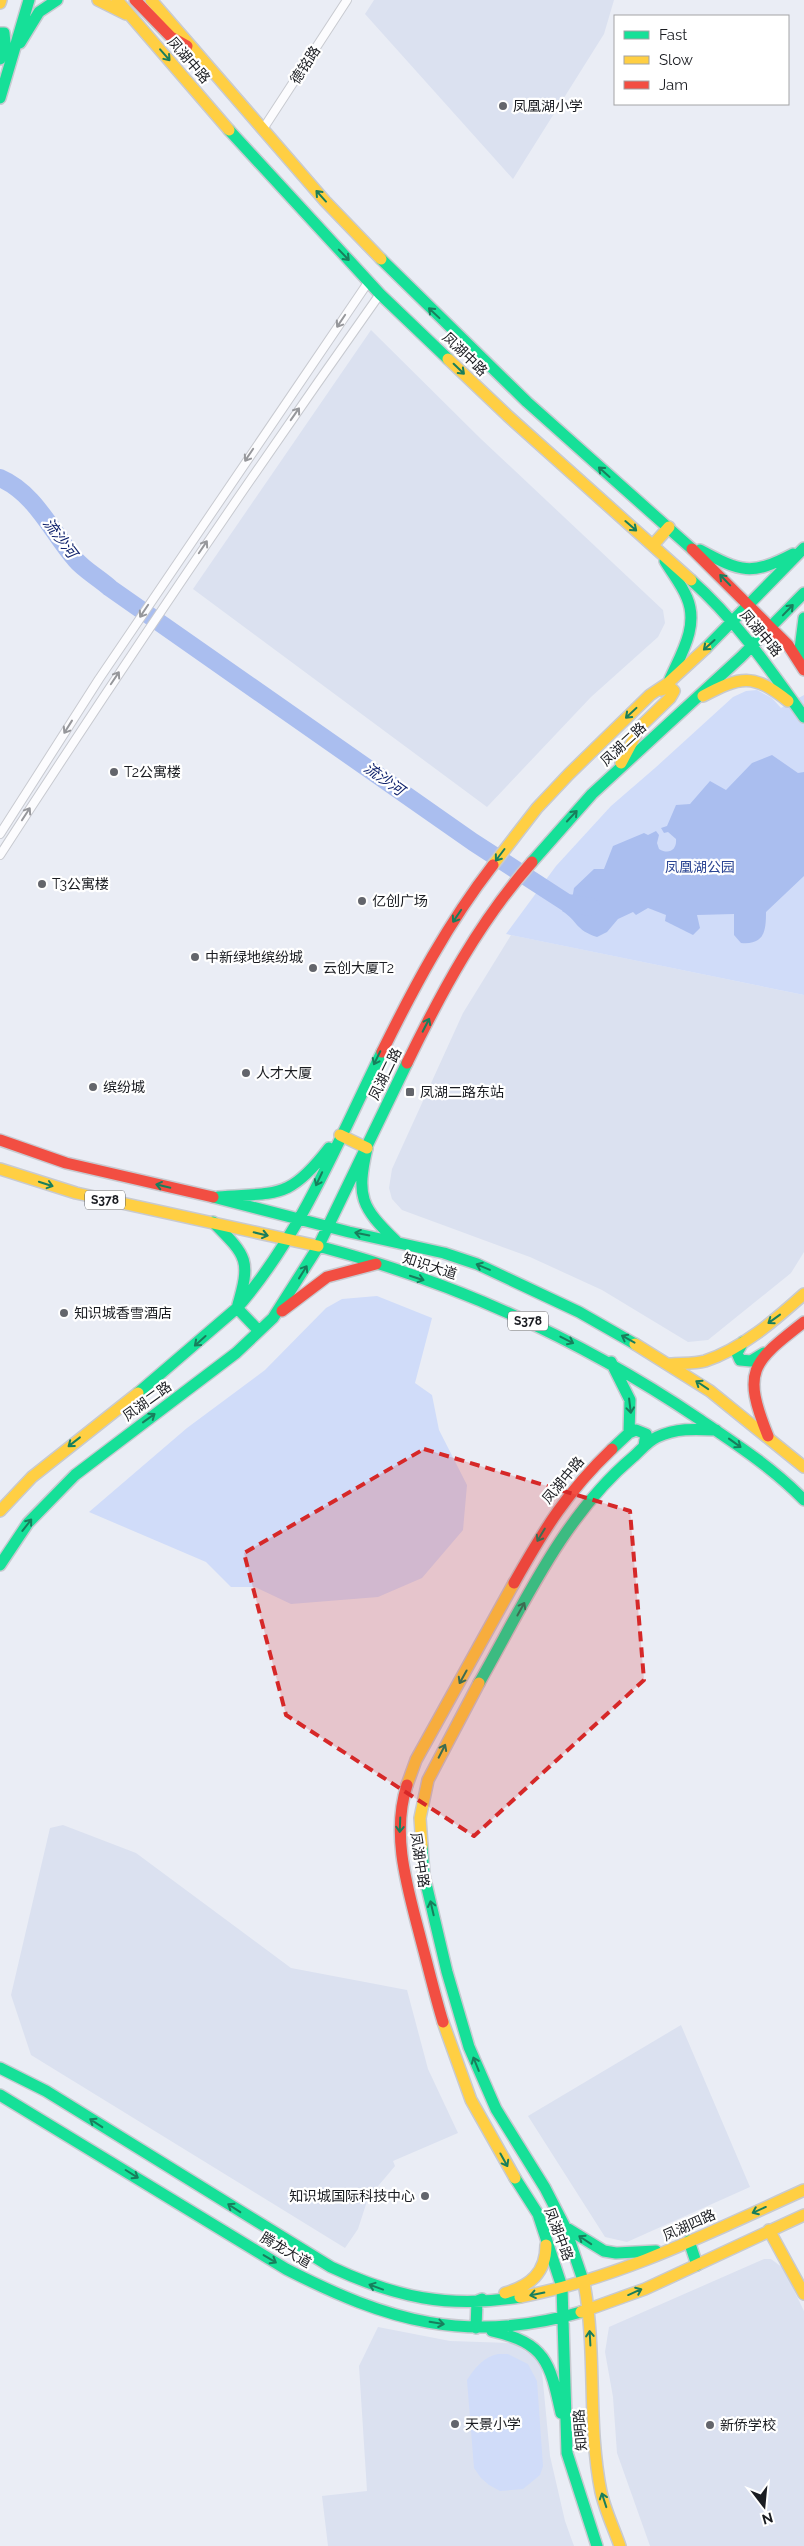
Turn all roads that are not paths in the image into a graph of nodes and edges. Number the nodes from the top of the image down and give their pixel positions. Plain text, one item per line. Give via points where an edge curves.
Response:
1 (29, 0) edge
2 (57, 0) edge
3 (98, 0) edge
4 (117, 0) edge
5 (129, 0) edge
6 (135, 0) edge
7 (151, 0) edge
8 (347, 0) edge
9 (134, 18) junction
10 (0, 33) edge
11 (16, 49) junction
12 (195, 51) junction
13 (0, 59) edge
14 (0, 98) edge
15 (263, 129) junction
16 (368, 281) junction
17 (380, 294) junction
18 (669, 527) junction
19 (684, 540) junction
20 (656, 548) junction
21 (804, 548) edge
22 (804, 593) edge
23 (749, 605) junction
24 (804, 618) edge
25 (733, 621) junction
26 (771, 627) junction
27 (753, 645) junction
28 (804, 670) edge
29 (668, 683) junction
30 (650, 695) junction
31 (689, 703) junction
32 (802, 713) edge
33 (617, 771) junction
34 (0, 834) edge
35 (0, 855) edge
36 (340, 1135) junction
37 (0, 1140) edge
38 (366, 1148) junction
39 (0, 1169) edge
40 (211, 1197) junction
41 (300, 1217) junction
42 (214, 1222) junction
43 (329, 1226) junction
44 (287, 1240) junction
45 (396, 1241) junction
46 (318, 1247) junction
47 (376, 1264) junction
48 (804, 1294) edge
49 (236, 1308) junction
50 (272, 1318) junction
51 (804, 1322) edge
52 (259, 1331) junction
53 (743, 1342) junction
54 (764, 1353) junction
55 (610, 1362) junction
56 (670, 1364) junction
57 (716, 1430) junction
58 (630, 1433) junction
59 (768, 1436) junction
60 (644, 1446) junction
61 (804, 1467) edge
62 (804, 1500) edge
63 (0, 1511) edge
64 (0, 1565) edge
65 (0, 2068) edge
66 (0, 2095) edge
67 (545, 2188) junction
68 (804, 2190) edge
69 (528, 2199) junction
70 (538, 2214) junction
71 (804, 2215) edge
72 (565, 2227) junction
73 (769, 2230) junction
74 (689, 2241) junction
75 (666, 2251) junction
76 (698, 2265) junction
77 (584, 2283) junction
78 (562, 2287) junction
79 (804, 2294) edge
80 (476, 2300) junction
81 (589, 2309) junction
82 (564, 2316) junction
83 (476, 2328) junction
84 (567, 2438) junction
85 (597, 2546) edge
86 (620, 2546) edge

1 - 11 street
2 - 11 street via 39,12
3 - 9 street
4 - 9 street, 凤湖中路
5 - 9 street via 127,5
6 - 12 street via 170,37
7 - 12 street, 凤湖中路
8 - 15 street, 德铭路
9 -> 16 street, 凤湖中路 via 246,148
10 - 13 street via 4,33 6,38
11 - 14 street
12 - 15 street, 凤湖中路
18 -> 15 street, 凤湖中路 via 526,402 427,306 325,201
16 - 17 street, 凤湖中路
16 -> 34 street via 123,642
17 -> 20 street, 凤湖中路 via 508,416
35 -> 17 street via 175,588
18 - 19 street, 凤湖中路
18 - 20 street
19 - 21 street via 728,566 751,571 774,565
23 -> 19 street, 凤湖中路
20 - 25 street, 凤湖中路
20 - 29 street via 688,599 690,610 688,638
21 - 23 street, 凤湖二路
26 -> 22 street, 凤湖二路
23 - 25 street, 凤湖二路
23 - 26 street, 凤湖中路
24 - 28 street via 800,649
25 - 27 street, 凤湖中路
25 -> 29 street, 凤湖二路
26 - 27 street, 凤湖二路
26 - 28 street, 凤湖中路 via 788,645
27 - 31 street, 凤湖二路
27 - 32 street, 凤湖中路
29 - 30 street, 凤湖二路
30 - 33 street via 670,687 674,691 640,727
30 -> 36 street, 凤湖二路 via 569,774 484,876 445,934 412,992
31 - 32 street via 737,680 754,679 772,687
31 - 33 street, 凤湖二路
38 -> 33 street, 凤湖二路 via 436,1004 506,890 564,824
36 - 38 street
36 - 40 street via 310,1172 292,1186 270,1193
36 -> 41 street, 凤湖二路
40 -> 37 street, 知识大道 / S378 via 66,1163
38 - 43 street, 凤湖二路
38 - 45 street via 360,1176 362,1197 369,1213
39 -> 42 street, 知识大道 / S378 via 74,1193
40 - 41 street, 知识大道 / S378
41 - 43 street, 知识大道 / S378
41 - 44 street, 凤湖二路
42 -> 44 street, 知识大道 / S378
42 - 49 street via 246,1258 246,1278
45 -> 43 street, 知识大道 / S378
43 - 46 street, 凤湖二路
44 - 46 street, 知识大道 / S378
44 - 49 street, 凤湖二路
56 -> 45 street, 知识大道 / S378 via 579,1312 521,1284 444,1252
46 - 47 street, 知识大道 / S378
50 -> 46 street, 凤湖二路
47 - 50 street via 327,1277
47 -> 55 street, 知识大道 / S378 via 456,1291 526,1320
48 -> 53 street
49 - 52 street
49 -> 63 street, 凤湖二路 via 169,1369 46,1465
50 - 52 street, 凤湖二路
51 - 54 street
64 -> 52 street, 凤湖二路 via 25,1528 64,1484 236,1353
53 - 54 street via 736,1353 740,1360 751,1361
53 - 56 street via 704,1361
54 - 59 street via 751,1386 755,1406
55 - 57 street, 知识大道 / S378
55 -> 58 street via 630,1400
59 -> 56 street, 知识大道 / S378
57 - 60 street, 凤湖中路 via 674,1430
57 -> 62 street, 知识大道 / S378
58 - 60 street via 636,1430 646,1434
58 -> 69 street, 凤湖中路 via 582,1478 537,1542 416,1760 400,1818 406,1880 453,2057 471,2100
59 - 61 street, 知识大道 / S378
67 -> 60 street, 凤湖中路 via 496,2109 469,2047 424,1875 420,1818 428,1780 440,1754 558,1543 592,1496
80 -> 65 street, 腾龙大道 via 440,2300 398,2294 331,2267 46,2091
66 -> 83 street, 腾龙大道 via 321,2288 382,2312
67 - 69 street
67 - 72 street, 凤湖中路
68 -> 74 street, 凤湖四路
69 - 70 street, 凤湖中路
70 - 78 street, 凤湖中路
70 - 80 street via 547,2255 539,2276 518,2290
71 - 73 street
75 -> 72 street via 604,2251
72 - 77 street, 凤湖中路
73 - 76 street
73 - 79 street
74 - 75 street, 凤湖四路
74 - 76 street
75 - 77 street, 凤湖四路
81 -> 76 street, 腾龙大道
77 - 78 street, 腾龙大道
77 - 81 street, 凤湖中路
78 -> 80 street, 腾龙大道 via 505,2300
78 - 82 street, 凤湖中路
80 - 83 street
81 - 82 street, 腾龙大道
86 -> 81 street, 知明路 via 602,2493 595,2441
82 - 83 street, 腾龙大道
82 - 84 street, 知明路
83 - 84 street via 512,2334 541,2353 550,2366
84 - 85 street, 知明路 via 567,2453

